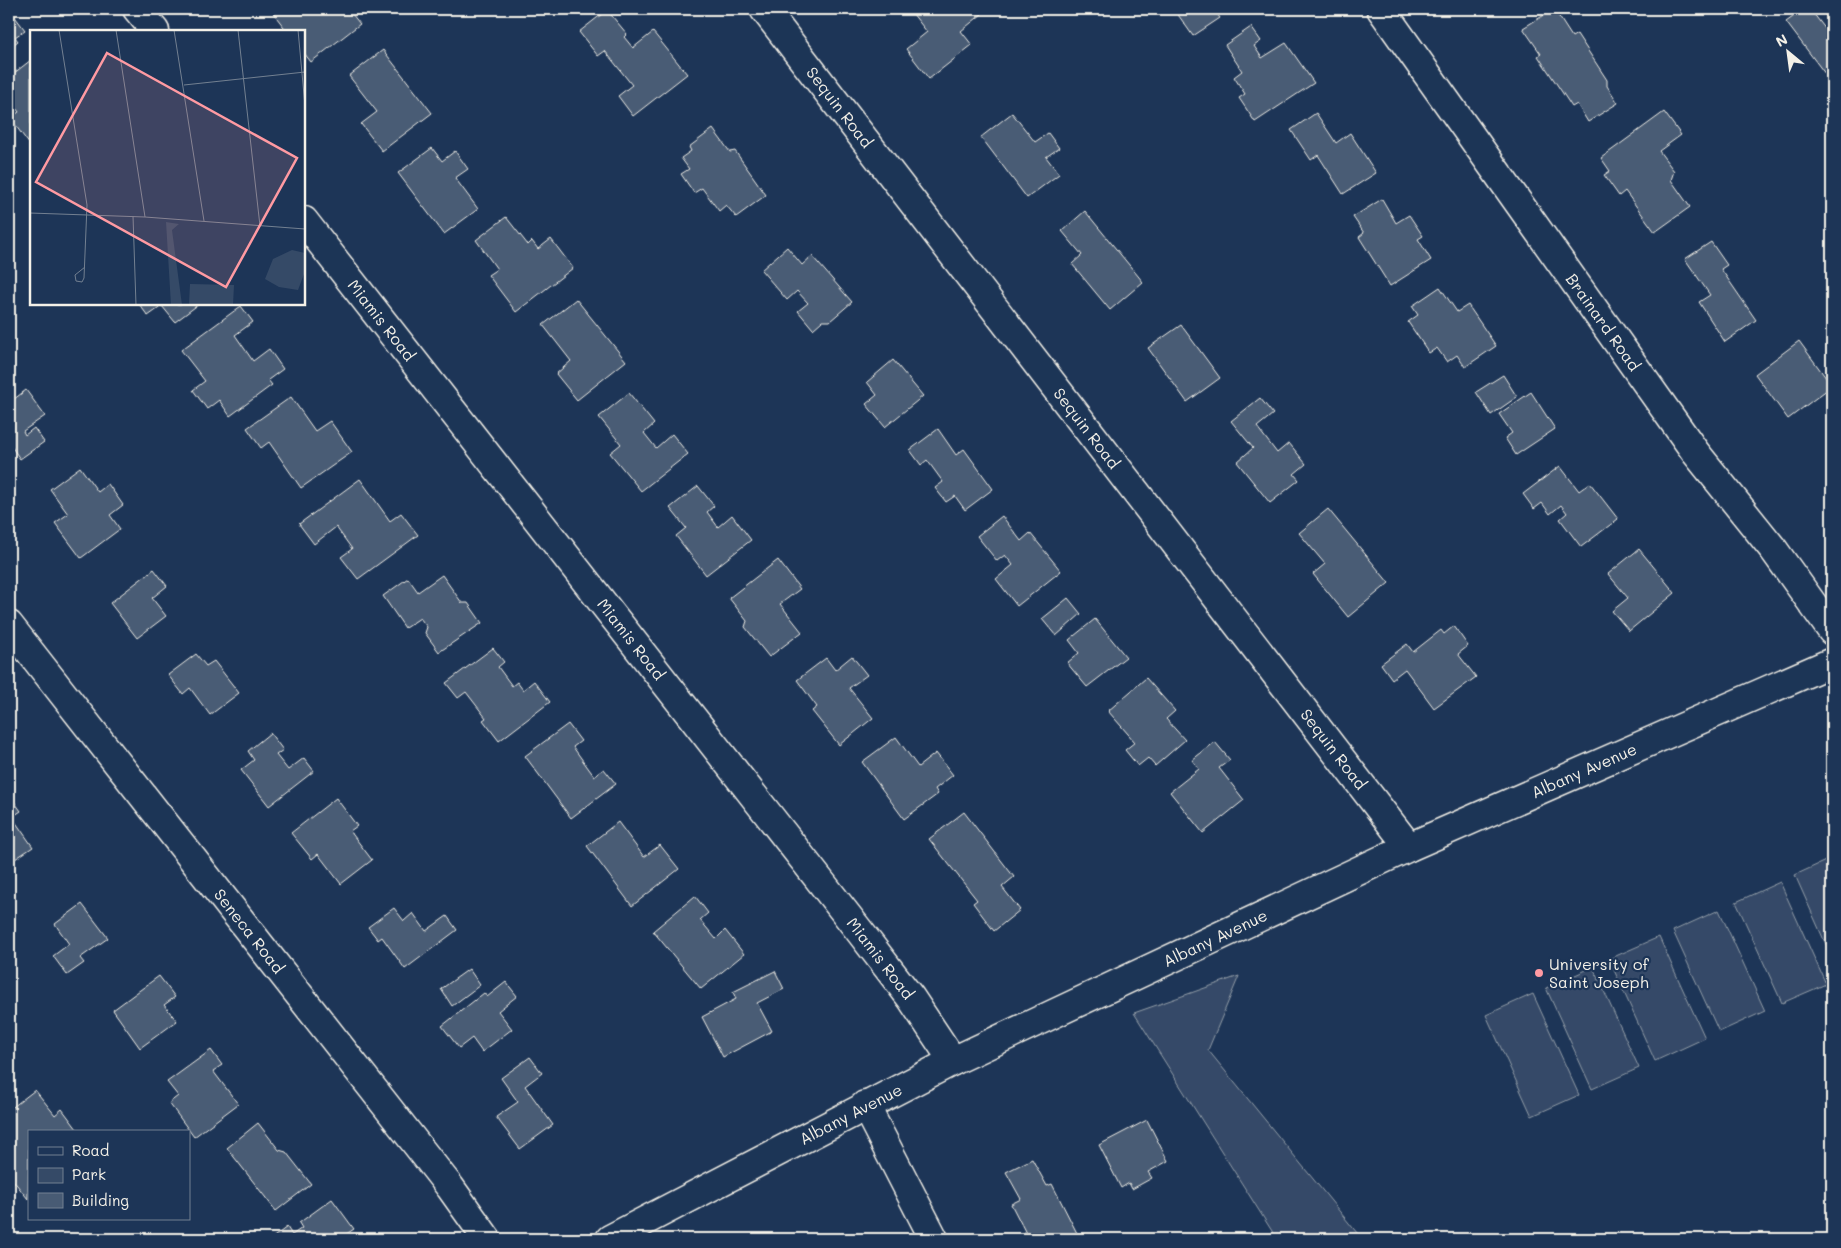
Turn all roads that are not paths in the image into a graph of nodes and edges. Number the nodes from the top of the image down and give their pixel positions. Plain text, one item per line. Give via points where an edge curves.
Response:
1 (137, 9) edge
2 (764, 9) edge
3 (1381, 9) edge
4 (154, 30) edge
5 (305, 222) edge
6 (9, 625) edge
7 (1832, 631) edge
8 (1832, 662) edge
9 (1409, 847) junction
10 (953, 1060) junction
11 (865, 1105) junction
12 (487, 1239) edge
13 (610, 1239) edge
14 (934, 1239) edge

1 - 4 main road
2 - 9 main road, Sequin Road
3 - 7 main road, Brainard Road via 1696,453 1774,550
5 - 10 main road, Miamis Road via 861,933
6 - 12 main road, Seneca Road via 450,1187
8 - 9 main road, Albany Avenue
9 - 10 main road, Albany Avenue
10 - 11 main road, Albany Avenue
11 - 13 main road, Albany Avenue
11 - 14 main road

